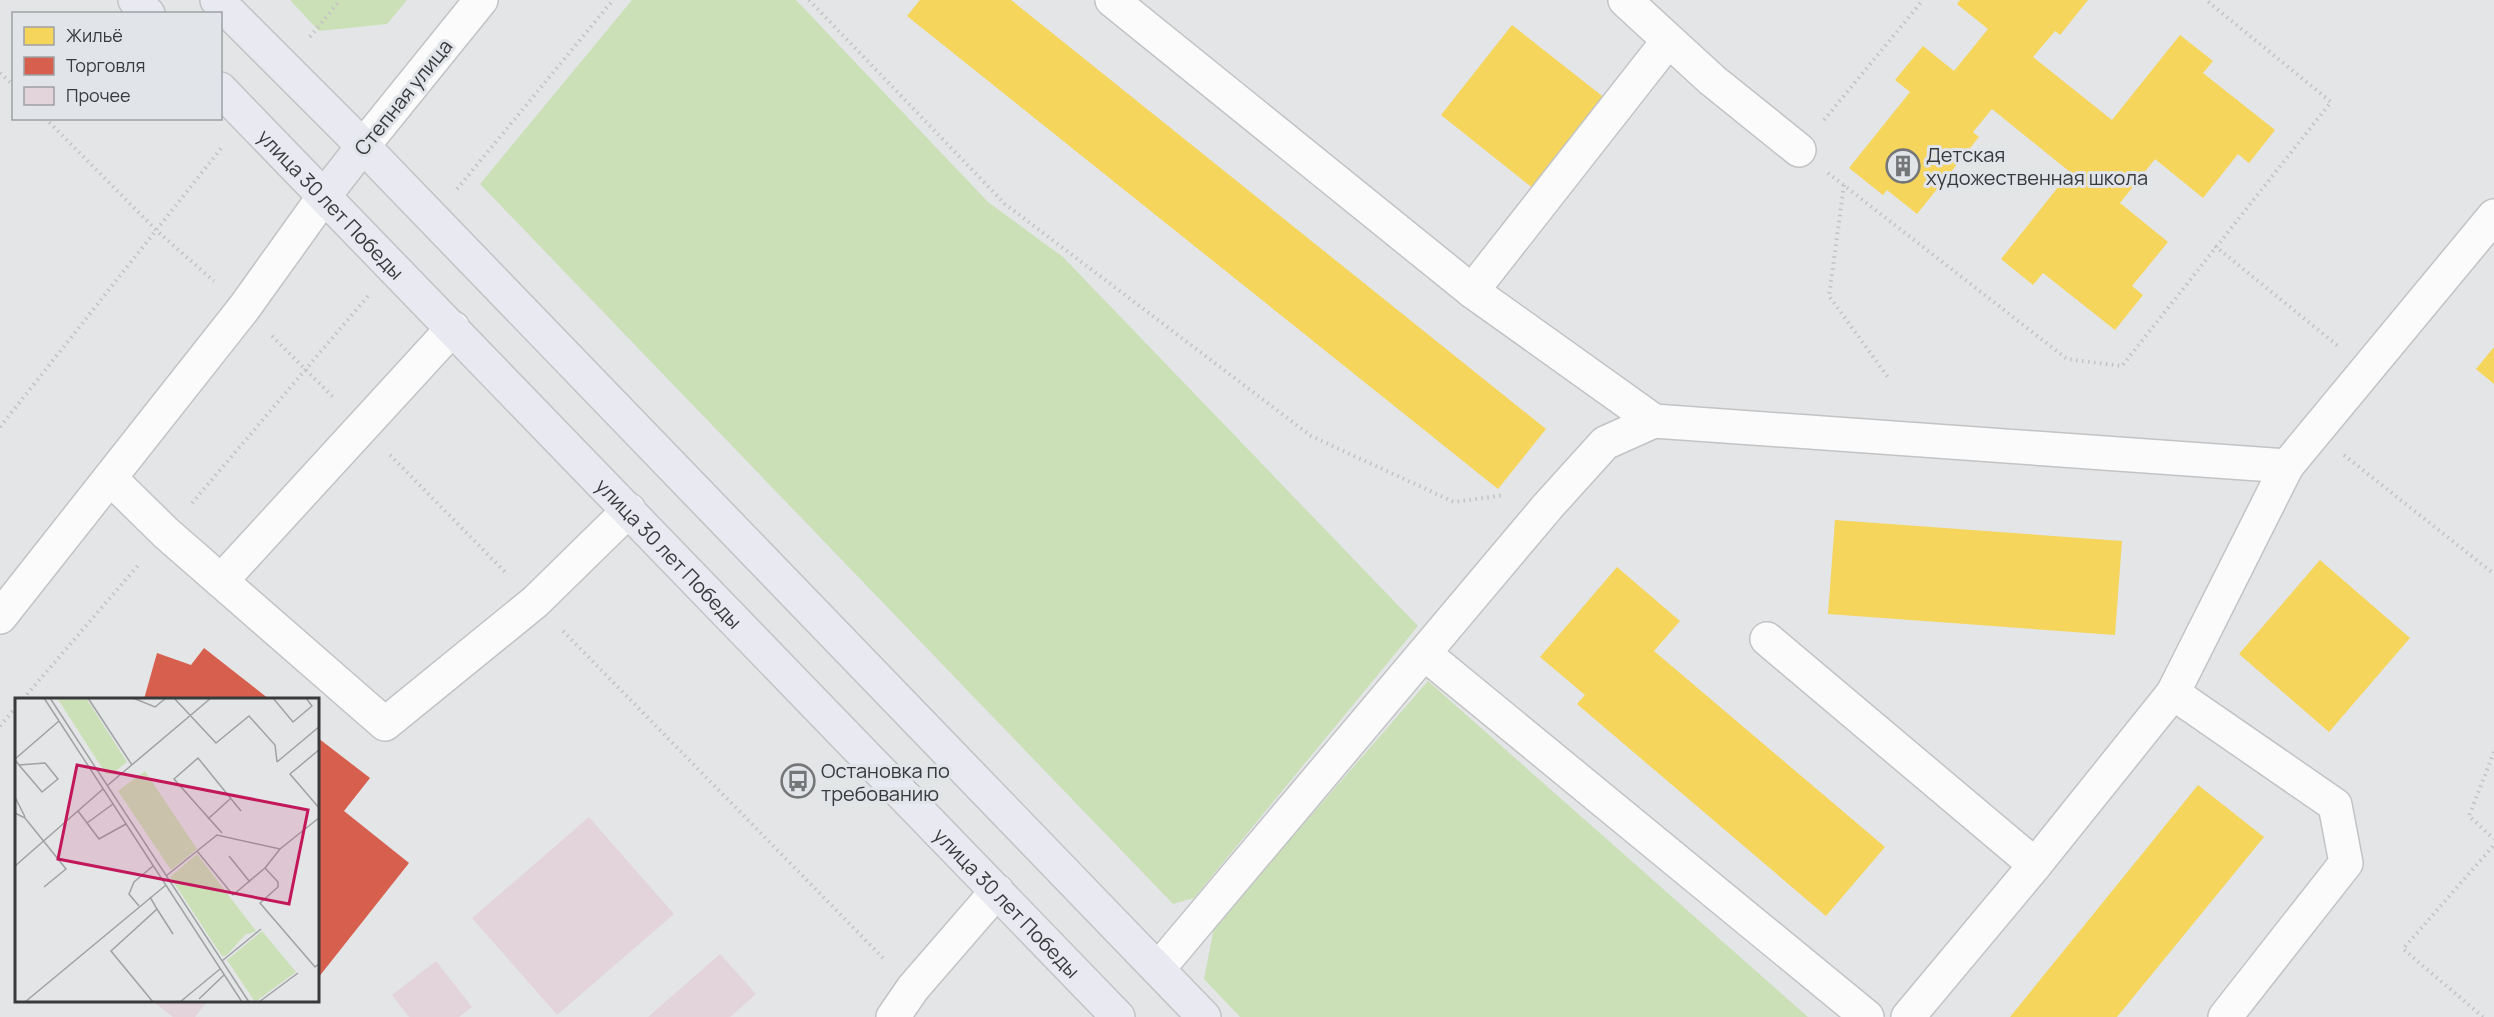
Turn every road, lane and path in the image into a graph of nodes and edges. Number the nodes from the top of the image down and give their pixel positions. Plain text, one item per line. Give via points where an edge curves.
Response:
1 (135, 0) edge
2 (217, 0) edge
3 (340, 0) edge
4 (481, 0) edge
5 (613, 0) edge
6 (809, 0) edge
7 (1112, 0) edge
8 (1625, 0) edge
9 (1923, 0) edge
10 (2206, 0) edge
11 (146, 12) edge
12 (1668, 41) junction
13 (284, 69) junction
14 (0, 72) edge
15 (12, 84) edge
16 (222, 91) edge
17 (246, 116) junction
18 (47, 120) edge
19 (363, 146) junction
20 (1799, 150) junction
21 (1844, 185) junction
22 (325, 195) junction
23 (2494, 216) edge
24 (433, 218) junction
25 (157, 231) junction
26 (2215, 246) junction
27 (393, 266) junction
28 (1472, 291) junction
29 (244, 308) junction
30 (2309, 322) dead end
31 (453, 328) junction
32 (307, 370) junction
33 (1890, 380) dead end
34 (1654, 421) junction
35 (0, 427) edge
36 (364, 428) junction
37 (2337, 450) dead end
38 (2287, 466) junction
39 (110, 478) junction
40 (1565, 488) junction
41 (629, 510) junction
42 (166, 533) junction
43 (2494, 574) edge
44 (221, 580) junction
45 (535, 602) junction
46 (0, 617) edge
47 (1767, 639) dead end
48 (1425, 654) junction
49 (2172, 693) junction
50 (24, 698) edge
51 (15, 708) edge
52 (0, 726) edge
53 (2494, 752) edge
54 (2494, 839) edge
55 (2494, 846) edge
56 (2035, 865) junction
57 (997, 891) junction
58 (1158, 969) junction
59 (913, 988) junction
60 (893, 1017) edge
61 (1118, 1017) edge
62 (1204, 1017) edge
63 (1867, 1017) edge
64 (1908, 1017) edge
65 (2225, 1017) edge
66 (2484, 1017) edge

1 - 11 main road
2 - 13 main road
3 - 13 path
4 - 19 street, Степная улица
5 - 24 path
6 - 40 path via 1005,204 1311,436 1454,502
7 - 28 street
8 - 12 street
9 - 20 path
10 - 26 path via 2331,102
12 - 20 street
12 - 28 street
13 - 19 main road
14 - 15 path
16 - 17 main road, улица 30 лет Победы
17 - 22 main road, улица 30 лет Победы
17 - 25 path
18 - 25 path
19 - 22 main road, Степная улица
19 - 24 main road
20 - 21 path
21 - 26 path via 2067,359 2122,366
21 - 33 path via 1829,296
22 - 27 main road, улица 30 лет Победы
22 - 29 street
23 - 38 street
24 - 58 main road
25 - 29 path
25 - 35 path
26 - 30 path
27 - 31 main road, улица 30 лет Победы
27 - 32 path
28 - 34 street
29 - 32 path
29 - 39 street
31 - 36 street
31 - 41 main road, улица 30 лет Победы
32 - 36 path
32 - 42 path
34 - 38 street
34 - 40 street via 1605,443
36 - 44 street
36 - 45 path
37 - 43 path
38 - 49 street
39 - 42 street
39 - 46 street
40 - 48 street
41 - 45 street
41 - 57 main road, улица 30 лет Победы
42 - 44 street
42 - 50 path
44 - 45 street via 385,724
45 - 59 path
47 - 56 street
48 - 58 street
48 - 63 street
49 - 56 street
49 - 65 street via 2336,805 2346,863
51 - 52 path
53 - 54 path via 2469,816
55 - 66 path via 2403,949
56 - 64 street
57 - 59 street
57 - 61 main road, улица 30 лет Победы
58 - 62 main road
59 - 60 street

